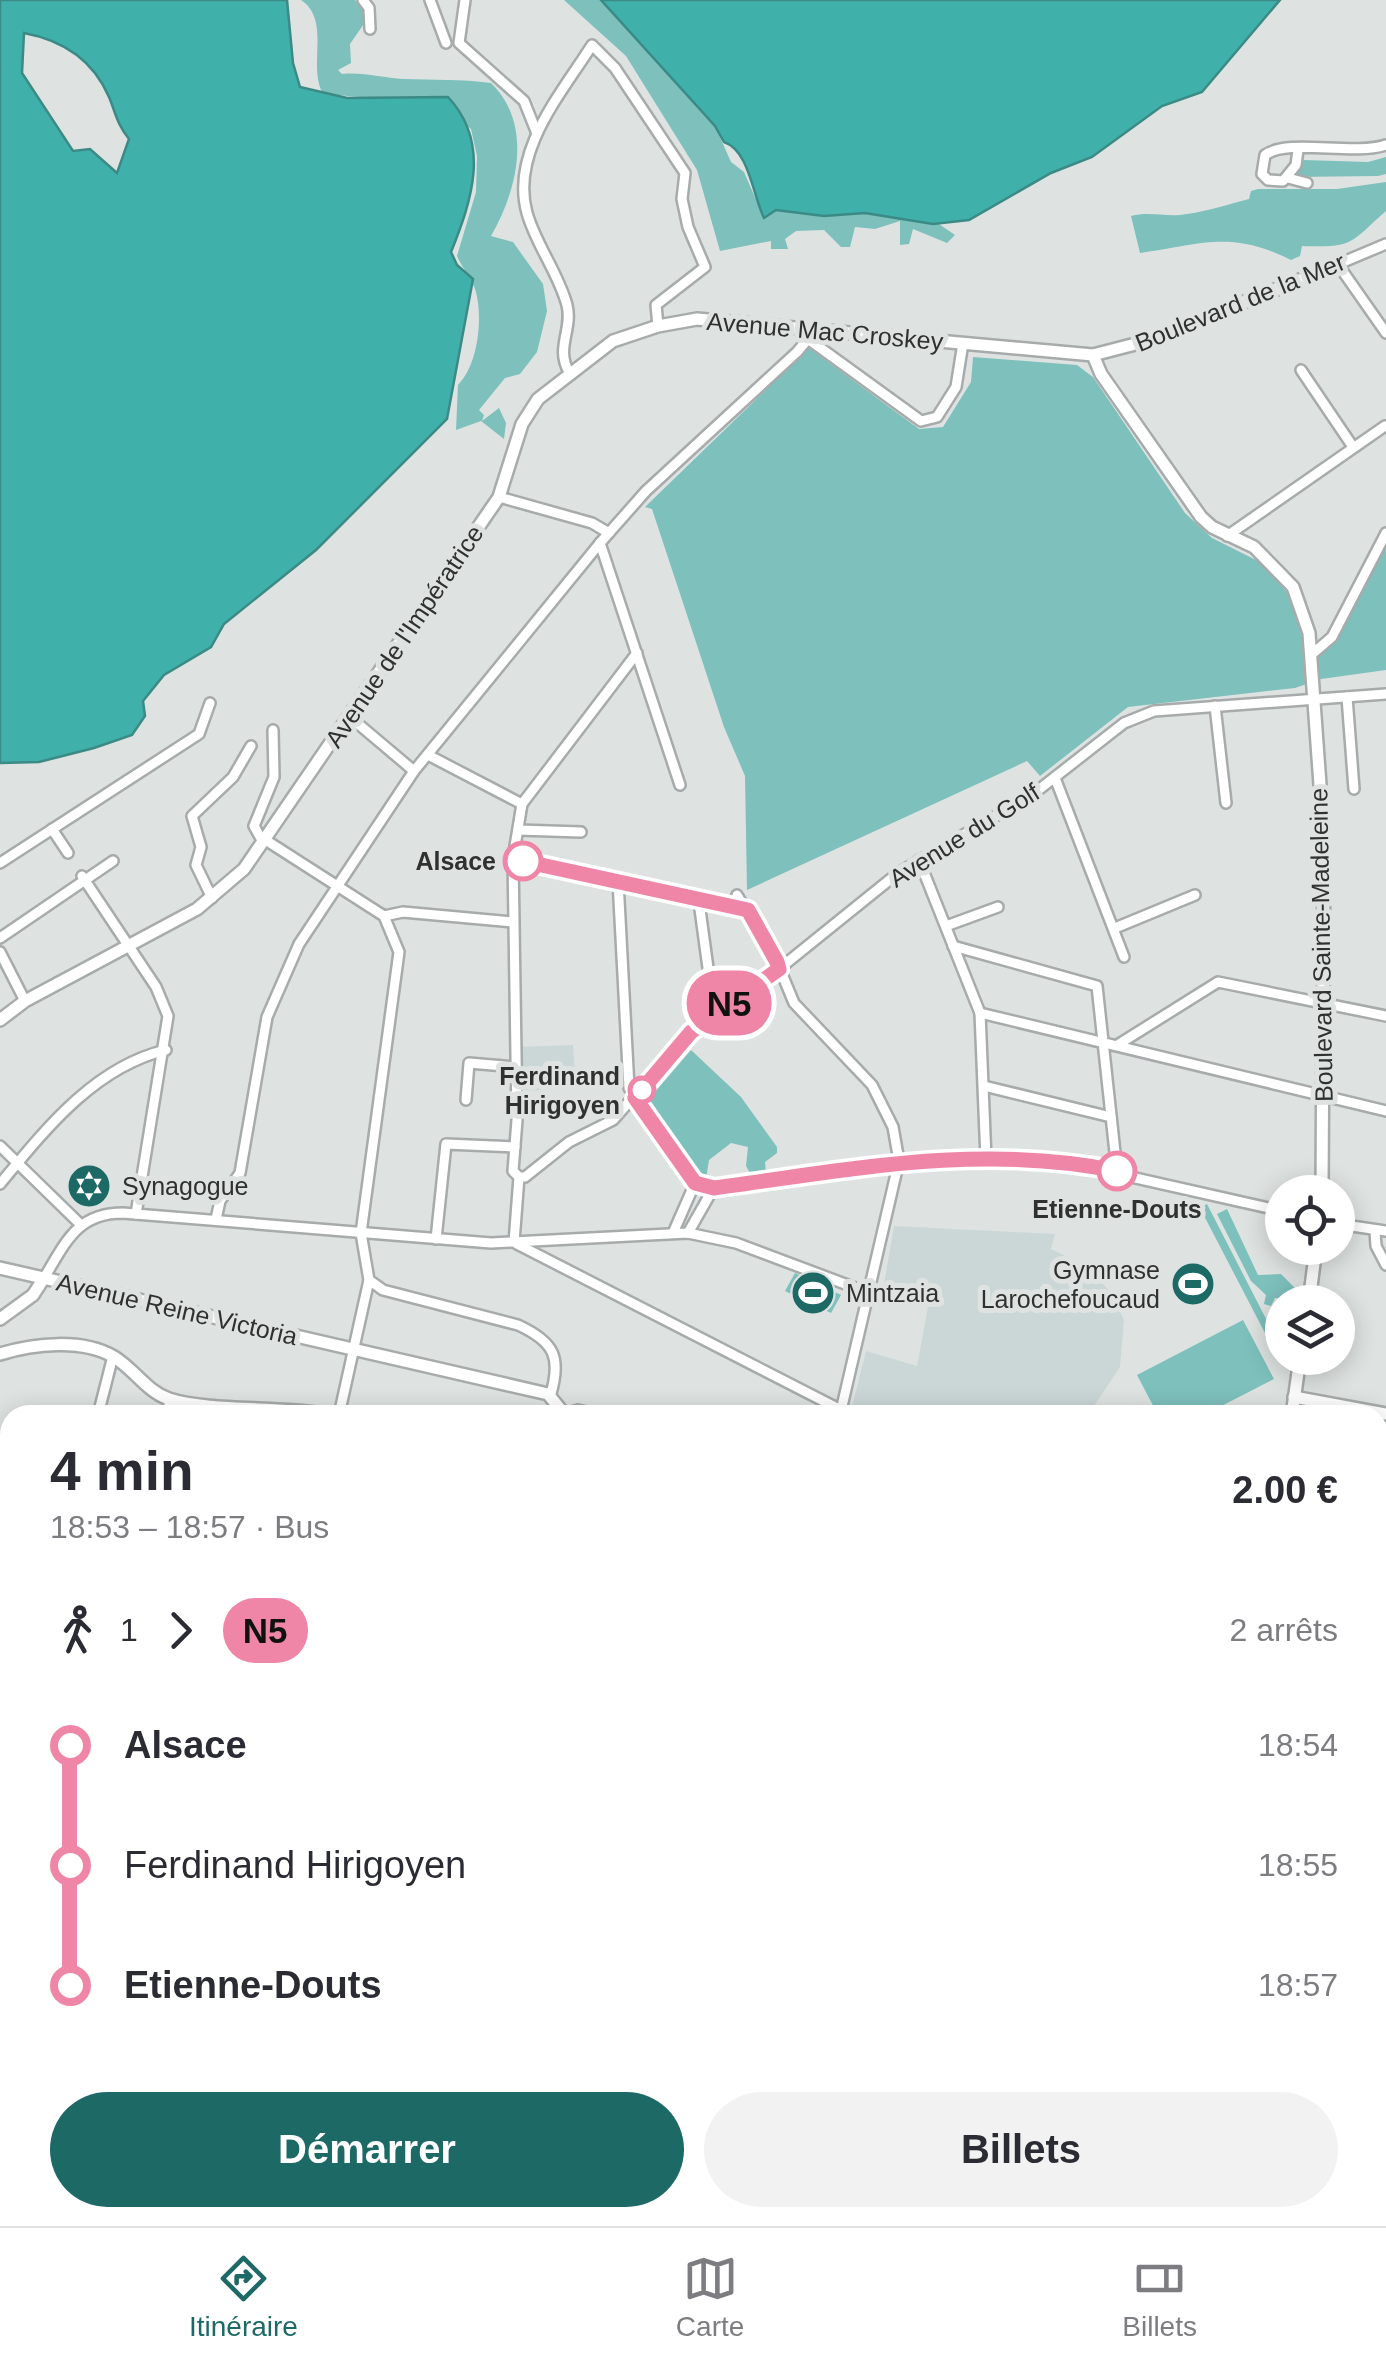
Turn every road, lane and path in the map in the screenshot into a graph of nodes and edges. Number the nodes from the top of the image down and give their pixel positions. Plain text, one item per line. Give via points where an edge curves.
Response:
1 (362, 0) edge
2 (430, 0) edge
3 (465, 0) edge
4 (370, 29) dead end
5 (446, 44) dead end
6 (536, 131) junction
7 (1386, 145) edge
8 (1298, 150) junction
9 (1288, 178) junction
10 (1307, 184) dead end
11 (1386, 244) edge
12 (1337, 263) junction
13 (1305, 278) joint
14 (658, 326) junction
15 (1386, 333) edge
16 (809, 334) junction
17 (963, 343) junction
18 (1093, 354) junction
19 (1301, 370) dead end
20 (569, 372) junction
21 (1386, 427) edge
22 (1353, 447) junction
23 (499, 497) junction
24 (609, 533) junction
25 (1386, 533) edge
26 (1227, 536) junction
27 (600, 543) junction
28 (637, 652) junction
29 (1310, 655) junction
30 (1386, 694) edge
31 (1347, 697) junction
32 (1313, 698) junction
33 (210, 704) dead end
34 (1215, 706) junction
35 (350, 716) junction
36 (273, 730) dead end
37 (251, 746) dead end
38 (428, 755) junction
39 (414, 772) junction
40 (1055, 778) junction
41 (680, 785) dead end
42 (1354, 789) dead end
43 (1226, 803) dead end
44 (522, 804) junction
45 (52, 829) junction
46 (518, 830) junction
47 (581, 832) dead end
48 (264, 841) junction
49 (68, 853) dead end
50 (514, 858) junction
51 (918, 860) junction
52 (114, 861) dead end
53 (0, 863) edge
54 (84, 879) junction
55 (618, 881) junction
56 (338, 886) junction
57 (737, 895) dead end
58 (1195, 896) dead end
59 (212, 898) junction
60 (699, 902) junction
61 (998, 906) dead end
62 (748, 910) junction
63 (384, 916) junction
64 (513, 922) junction
65 (946, 926) junction
66 (1115, 928) junction
67 (0, 938) edge
68 (129, 946) junction
69 (953, 946) junction
70 (0, 952) edge
71 (1124, 958) dead end
72 (779, 969) junction
73 (25, 1001) junction
74 (1324, 1002) junction
75 (714, 1012) junction
76 (980, 1012) junction
77 (1386, 1016) edge
78 (0, 1020) edge
79 (1106, 1041) junction
80 (1118, 1044) junction
81 (166, 1050) junction
82 (516, 1067) junction
83 (984, 1086) junction
84 (1323, 1096) junction
85 (635, 1098) junction
86 (466, 1100) dead end
87 (1386, 1111) edge
88 (1112, 1117) junction
89 (0, 1146) edge
90 (515, 1148) junction
91 (986, 1160) junction
92 (18, 1162) junction
93 (899, 1162) junction
94 (1117, 1172) junction
95 (1322, 1175) edge
96 (519, 1177) junction
97 (695, 1183) junction
98 (0, 1184) edge
99 (714, 1188) junction
100 (1265, 1207) edge
101 (136, 1214) junction
102 (216, 1220) junction
103 (79, 1223) junction
104 (1355, 1227) edge
105 (1380, 1231) edge
106 (361, 1233) junction
107 (673, 1233) junction
108 (688, 1234) junction
109 (436, 1238) junction
110 (514, 1242) junction
111 (1386, 1265) edge
112 (0, 1268) edge
113 (44, 1278) junction
114 (369, 1280) junction
115 (869, 1293) junction
116 (0, 1318) edge
117 (354, 1350) junction
118 (0, 1354) edge
119 (113, 1356) junction
120 (1297, 1375) edge
121 (549, 1396) junction
122 (1294, 1397) junction
123 (170, 1399) junction
124 (101, 1405) edge
125 (169, 1405) edge
126 (230, 1405) edge
127 (341, 1405) edge
128 (557, 1405) edge
129 (828, 1405) edge
130 (843, 1405) edge
131 (1293, 1405) edge
132 (1337, 1405) edge

1 - 4 street
2 - 5 street
3 - 6 street via 459,42 524,101
6 - 14 street via 592,46 616,68 685,173 688,227 705,268 656,304
6 - 20 street via 524,202 560,279 569,313 562,356
7 - 8 street
8 - 9 street
8 - 9 street via 1272,150 1262,164 1268,180
9 - 10 street
11 - 12 street, Boulevard de la Mer
12 - 13 street, Boulevard de la Mer
12 - 15 street
13 - 18 main road, Boulevard de la Mer via 1144,342
14 - 16 main road, Avenue Mac Croskey via 697,319
14 - 20 main road, Avenue Mac Croskey via 612,342
16 - 17 main road, Avenue Mac Croskey
16 - 17 street via 920,422 929,422 956,387
16 - 24 street
17 - 18 main road, Avenue Mac Croskey
18 - 26 main road, Boulevard Sainte-Madeleine via 1188,502
19 - 22 street
20 - 23 main road, Avenue de l'Impératrice via 528,414
21 - 22 street
22 - 26 street
23 - 24 street
23 - 35 main road, Avenue de l'Impératrice
24 - 27 street
25 - 29 street via 1332,636
26 - 29 main road, Boulevard Sainte-Madeleine via 1262,554 1292,587 1306,619
27 - 28 street
27 - 38 street
28 - 41 street
28 - 44 street
29 - 32 main road, Boulevard Sainte-Madeleine
30 - 31 street, Avenue du Golf
31 - 32 street, Avenue du Golf
31 - 42 street
32 - 34 street, Avenue du Golf
32 - 74 main road, Boulevard Sainte-Madeleine via 1324,840
33 - 45 street via 199,734
34 - 40 street, Avenue du Golf via 1138,715
34 - 43 street
35 - 39 street
35 - 48 main road, Avenue de l'Impératrice
36 - 48 street via 274,777 254,826
37 - 59 street via 233,776 192,816 201,847 196,865
38 - 39 street
38 - 44 street
39 - 56 street
40 - 51 street, Avenue du Golf
40 - 66 street
44 - 46 street
45 - 49 street
45 - 53 street
46 - 47 street
46 - 50 street
48 - 56 street
48 - 59 main road, Avenue de l'Impératrice
50 - 55 street
50 - 64 street
51 - 65 street
51 - 72 street, Avenue du Golf
52 - 54 street
54 - 67 street
54 - 68 street
55 - 60 street
55 - 85 street via 625,1061
56 - 63 street
56 - 102 street via 277,989 240,1173 220,1200
57 - 62 street
58 - 66 street
59 - 68 main road, Avenue de l'Impératrice
60 - 62 street
60 - 75 street
61 - 65 street
62 - 72 street
63 - 64 street
63 - 106 street via 399,952
64 - 82 street
65 - 69 street
66 - 71 street
68 - 73 main road, Avenue de l'Impératrice
68 - 81 street via 168,1016
69 - 76 street
69 - 79 street via 1097,986
70 - 73 street
72 - 75 street, Avenue du Golf
72 - 93 street via 794,1004 872,1085 893,1127
73 - 78 main road, Avenue de l'Impératrice
74 - 77 street
74 - 80 street via 1218,982
74 - 84 main road, Boulevard Sainte-Madeleine
75 - 85 street, Avenue du Golf
76 - 79 street
76 - 83 street
79 - 80 street
79 - 88 street
80 - 84 street
81 - 92 street via 83,1091
81 - 101 street
82 - 86 street via 469,1063
82 - 90 street
83 - 88 street
83 - 91 street
84 - 87 street
84 - 95 main road, Boulevard Sainte-Madeleine
85 - 96 street, Avenue du Golf via 613,1120
85 - 97 street
88 - 94 street
89 - 92 street
90 - 96 street via 513,1171
90 - 109 street via 446,1144
91 - 93 street
91 - 94 street via 1060,1161
92 - 98 street
92 - 103 street
93 - 99 street
93 - 115 street
94 - 100 street
96 - 110 street
97 - 99 street
97 - 107 street
99 - 108 street
101 - 102 street
101 - 103 street via 100,1213
102 - 106 street
103 - 113 street
104 - 105 street
105 - 111 street via 1376,1246
106 - 109 street
106 - 114 street
107 - 108 street
107 - 110 street
108 - 115 street via 736,1243
109 - 110 street
110 - 129 street
112 - 113 main road, Avenue Reine Victoria
113 - 116 main road via 33,1295
113 - 117 main road, Avenue Reine Victoria
114 - 117 street
114 - 121 street via 383,1290 539,1334 558,1372
115 - 130 street
117 - 121 main road, Avenue Reine Victoria
117 - 127 street
118 - 119 main road via 52,1345
119 - 123 main road
119 - 124 street
120 - 122 main road
121 - 128 main road
122 - 131 main road
122 - 132 main road
123 - 125 street
123 - 126 main road

